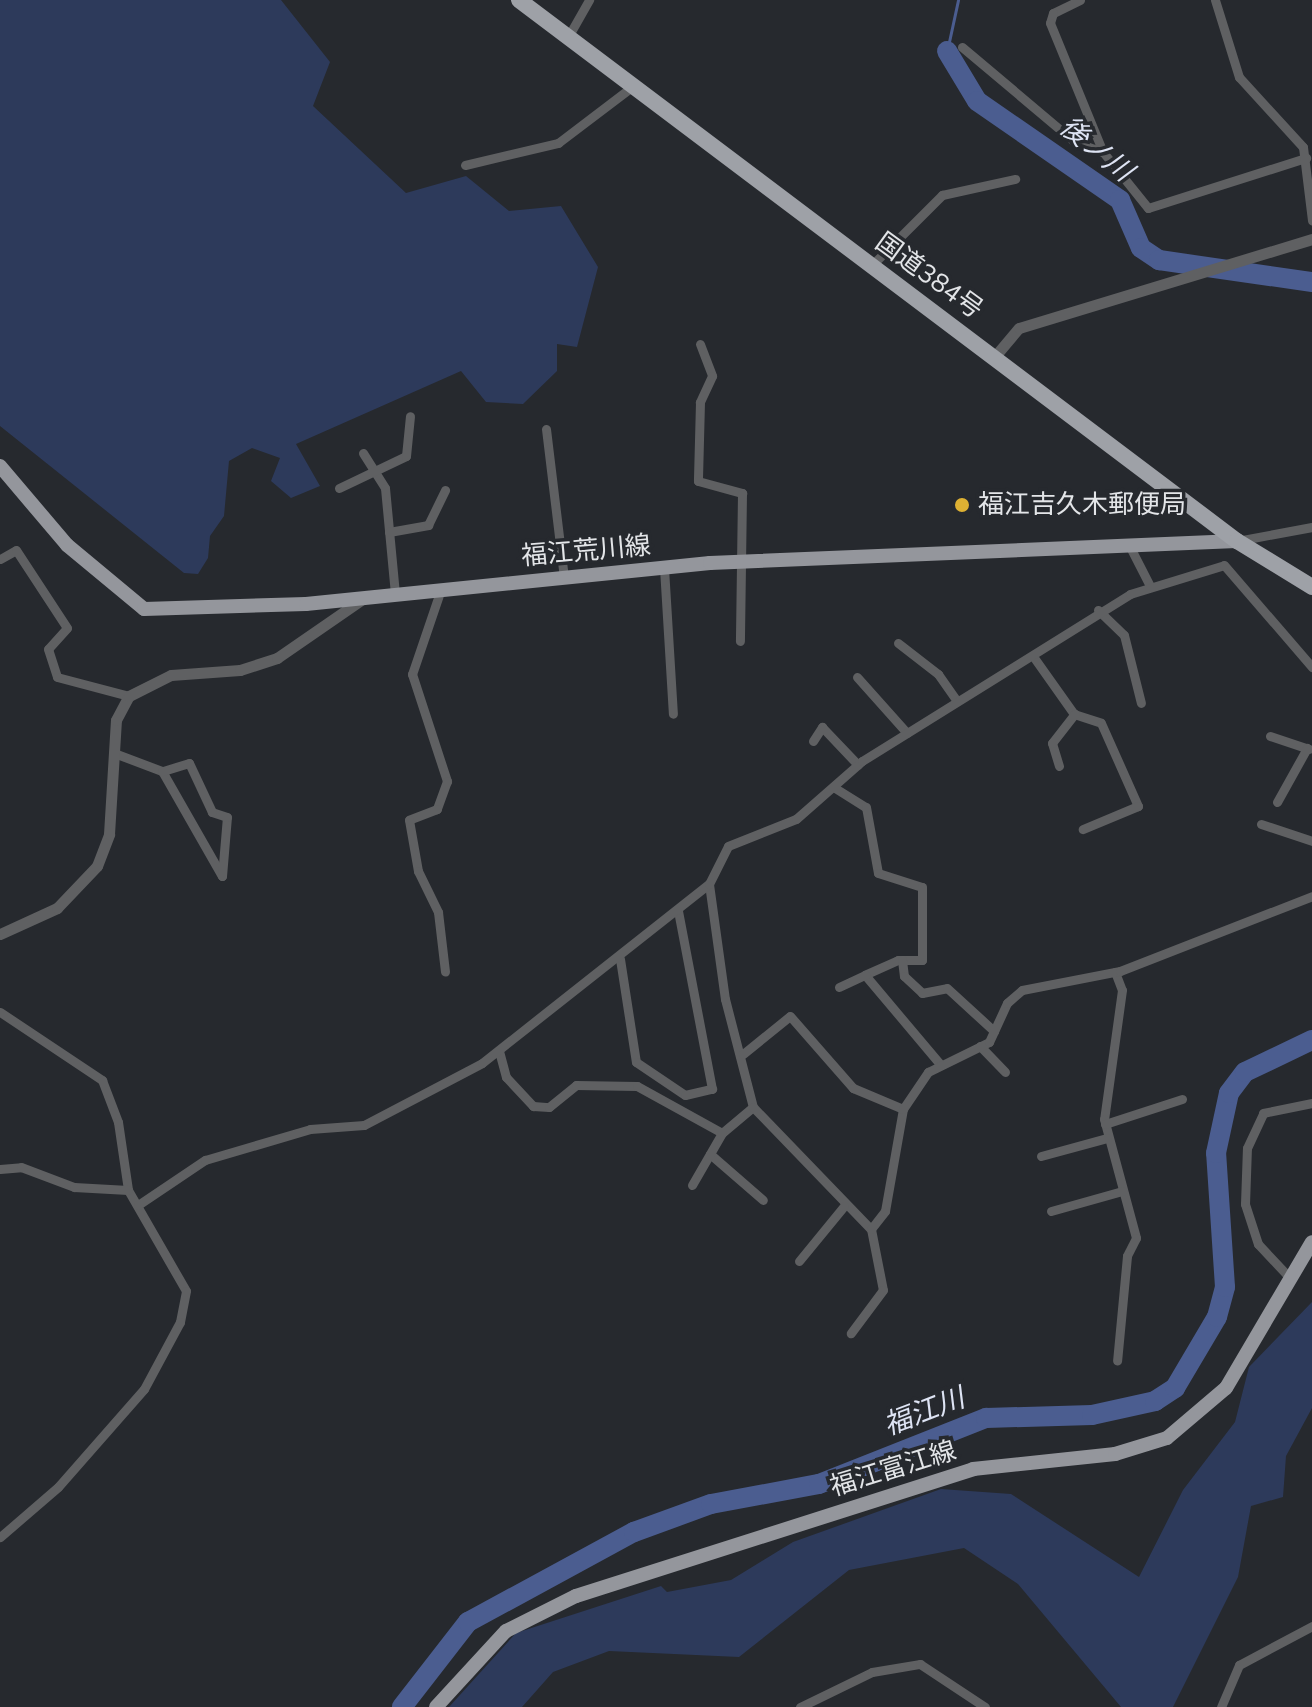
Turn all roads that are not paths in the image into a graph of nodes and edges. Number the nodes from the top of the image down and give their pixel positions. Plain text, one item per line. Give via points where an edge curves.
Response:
1 (519, 0) edge
2 (589, 0) edge
3 (1080, 0) edge
4 (1215, 0) edge
5 (568, 37) junction
6 (962, 47) dead end
7 (633, 86) junction
8 (1103, 152) junction
9 (1306, 158) junction
10 (465, 165) dead end
11 (1015, 179) dead end
12 (1312, 220) edge
13 (1312, 239) edge
14 (873, 264) junction
15 (700, 344) dead end
16 (996, 355) junction
17 (410, 416) dead end
18 (546, 429) dead end
19 (363, 453) dead end
20 (0, 466) edge
21 (374, 471) junction
22 (339, 488) dead end
23 (445, 490) dead end
24 (1312, 527) edge
25 (389, 532) junction
26 (1237, 541) junction
27 (1128, 543) junction
28 (0, 559) edge
29 (744, 562) junction
30 (664, 568) junction
31 (564, 577) junction
32 (1150, 586) junction
33 (1312, 587) edge
34 (441, 589) junction
35 (395, 594) junction
36 (364, 597) junction
37 (1098, 610) junction
38 (740, 641) dead end
39 (898, 643) dead end
40 (1035, 659) junction
41 (1312, 667) edge
42 (857, 677) dead end
43 (129, 696) junction
44 (957, 701) junction
45 (1141, 703) dead end
46 (673, 714) dead end
47 (1075, 714) junction
48 (907, 733) junction
49 (1270, 736) dead end
50 (813, 741) dead end
51 (1309, 748) edge
52 (114, 753) junction
53 (858, 765) junction
54 (1059, 766) dead end
55 (162, 771) junction
56 (835, 788) junction
57 (1277, 802) dead end
58 (1261, 824) dead end
59 (1083, 829) dead end
60 (1312, 841) edge
61 (709, 884) junction
62 (1312, 896) edge
63 (678, 910) junction
64 (0, 934) edge
65 (620, 959) junction
66 (902, 960) junction
67 (445, 972) dead end
68 (1115, 972) junction
69 (865, 975) junction
70 (839, 987) dead end
71 (0, 1012) edge
72 (994, 1031) junction
73 (980, 1046) junction
74 (499, 1051) junction
75 (743, 1054) junction
76 (940, 1064) junction
77 (1005, 1072) dead end
78 (1182, 1099) dead end
79 (1312, 1103) edge
80 (753, 1107) junction
81 (903, 1109) junction
82 (1105, 1124) junction
83 (722, 1133) junction
84 (1107, 1138) junction
85 (710, 1154) junction
86 (1041, 1156) dead end
87 (0, 1169) edge
88 (692, 1185) dead end
89 (128, 1190) junction
90 (1122, 1191) junction
91 (763, 1200) dead end
92 (138, 1205) junction
93 (844, 1206) junction
94 (1051, 1211) dead end
95 (871, 1229) junction
96 (1312, 1242) edge
97 (799, 1261) dead end
98 (1289, 1277) junction
99 (851, 1333) dead end
100 (1117, 1361) dead end
101 (0, 1537) edge
102 (1312, 1626) edge
103 (436, 1707) edge
104 (800, 1707) edge
105 (985, 1707) edge
106 (1221, 1707) edge

1 - 5 highway, 国道384号
2 - 5 street
3 - 8 street via 1053,13 1050,23
4 - 9 street via 1239,77
5 - 7 highway, 国道384号
6 - 8 street via 1075,142
7 - 10 street via 558,143
7 - 14 highway, 国道384号
8 - 9 street via 1148,208
9 - 12 street
11 - 14 street via 942,195
13 - 16 street via 1019,328
14 - 16 highway, 国道384号
15 - 29 street via 712,376 700,402 698,481 742,493
16 - 26 highway, 国道384号
17 - 21 street via 406,456
18 - 31 street
19 - 21 street
20 - 36 main road, 福江荒川線 via 67,545 144,609 208,612
21 - 22 street
21 - 25 street via 385,488
23 - 25 street via 428,525
24 - 26 street
25 - 35 street
26 - 27 main road, 福江荒川線
26 - 33 highway, 国道384号
27 - 29 main road, 福江荒川線
27 - 32 street
28 - 43 street via 16,550 67,628 48,649 57,677
29 - 30 main road, 福江荒川線
29 - 38 street
30 - 31 main road, 福江荒川線
30 - 46 street
31 - 34 main road, 福江荒川線
32 - 37 street
32 - 41 street via 1224,565
34 - 35 main road, 福江荒川線
34 - 67 street via 412,674 447,781 437,809 409,820 418,871 438,912
35 - 36 main road, 福江荒川線
36 - 43 street via 277,658 240,670 171,675
37 - 40 street
37 - 45 street via 1124,635
39 - 44 street via 938,674
40 - 44 street
40 - 47 street
42 - 48 street
43 - 52 street via 116,720
44 - 48 street
47 - 54 street via 1052,743
47 - 59 street via 1101,723 1138,806
48 - 53 street
49 - 51 street
50 - 53 street via 822,727
51 - 57 street
52 - 55 street
52 - 64 street via 109,834 97,866 57,908
53 - 56 street
55 - 55 street via 184,811 222,876 227,817 212,812 189,763
56 - 61 street via 796,819 728,846
56 - 66 street via 866,807 878,873 922,887 922,960
58 - 60 street
61 - 63 street
61 - 75 street via 725,999
62 - 68 street
63 - 65 street
63 - 65 street via 712,1089 685,1095 636,1062
65 - 74 street
66 - 69 street
66 - 72 street via 904,976 922,993 947,988
68 - 72 street via 1022,990
68 - 82 street via 1122,990
69 - 70 street
69 - 76 street
71 - 89 street via 102,1080 118,1122
72 - 73 street
73 - 76 street
73 - 77 street
74 - 83 street via 506,1077 533,1106 549,1107 576,1085 637,1086
74 - 92 street via 388,1116 310,1129 205,1160
75 - 80 street
75 - 81 street via 790,1016 853,1088
76 - 81 street
78 - 82 street
79 - 98 street via 1263,1113 1247,1148 1245,1204 1258,1244
80 - 83 street
80 - 93 street
81 - 95 street via 885,1211
82 - 84 street
83 - 85 street
84 - 86 street
84 - 90 street
85 - 88 street
85 - 91 street
87 - 89 street via 21,1167 74,1187
89 - 92 street
90 - 94 street
90 - 100 street via 1136,1238 1127,1256
92 - 101 street via 181,1275 180,1322 144,1389 58,1487
93 - 95 street
93 - 97 street
95 - 99 street via 883,1290
96 - 98 main road, 福江富江線
98 - 103 main road, 福江富江線 via 1226,1388 1167,1438 1115,1454 973,1469 576,1596 506,1631
102 - 106 street via 1246,1658
104 - 105 street via 872,1672 920,1664

